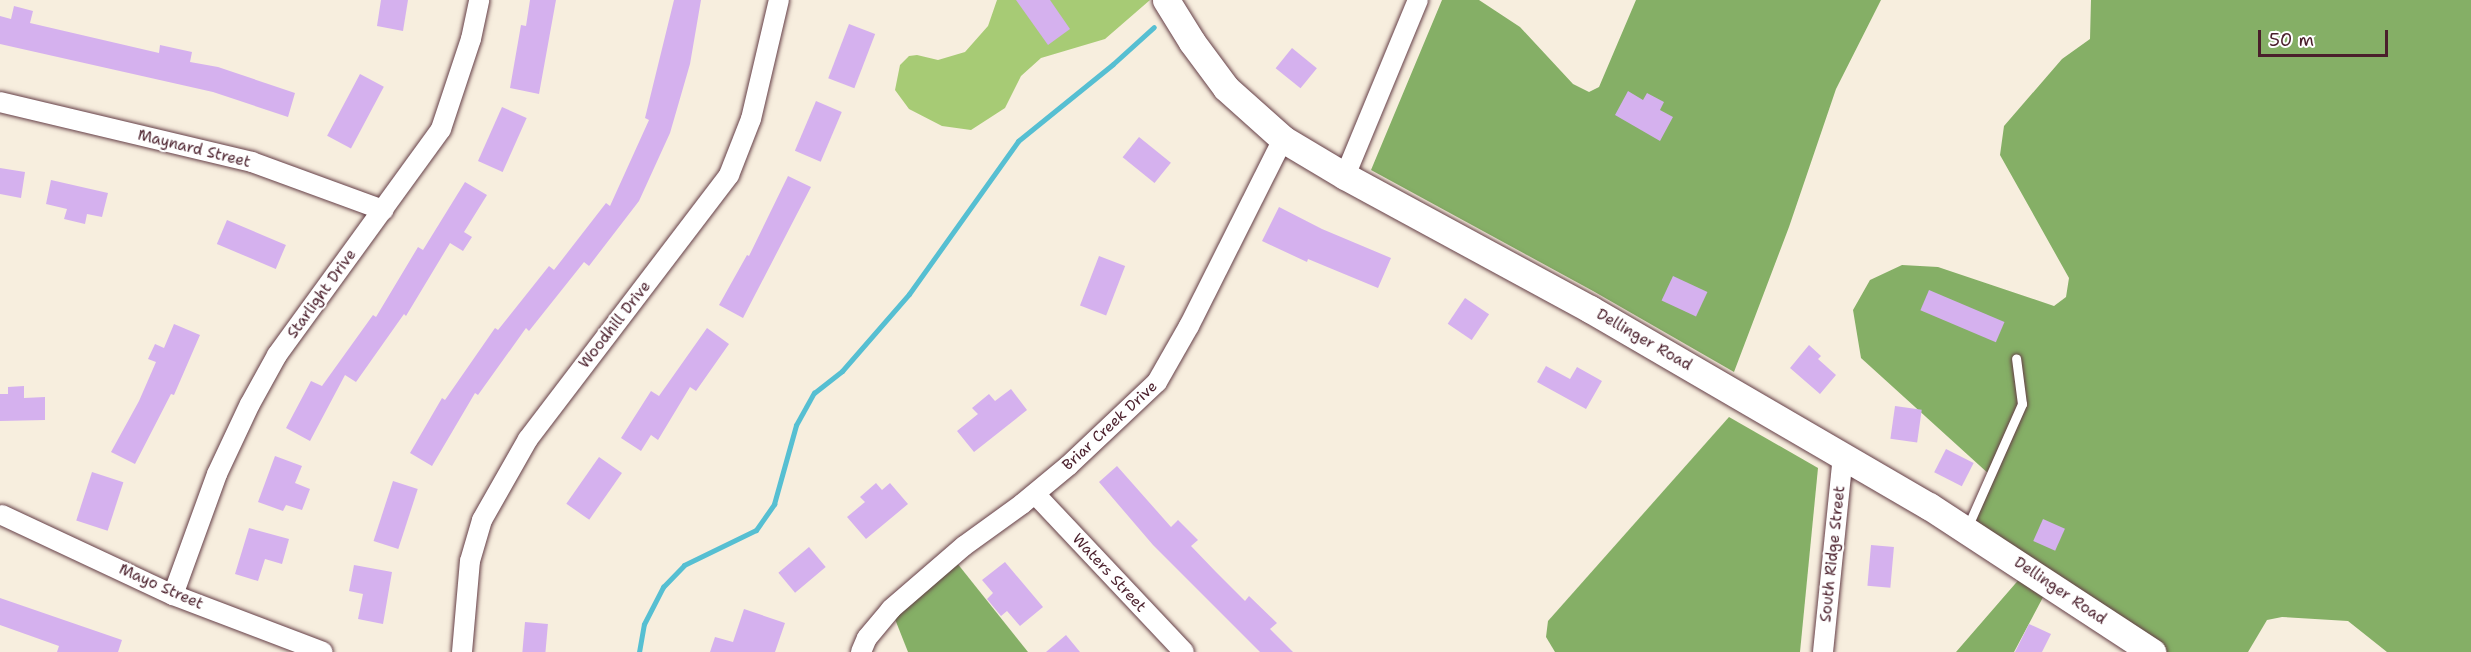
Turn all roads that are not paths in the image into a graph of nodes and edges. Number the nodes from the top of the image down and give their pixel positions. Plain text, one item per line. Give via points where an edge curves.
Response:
1 (479, 0) edge
2 (779, 0) edge
3 (1166, 0) edge
4 (1418, 0) edge
5 (0, 102) edge
6 (1283, 139) junction
7 (1345, 177) junction
8 (383, 210) junction
9 (2016, 358) dead end
10 (1844, 455) junction
11 (1035, 494) junction
12 (2, 515) dead end
13 (1966, 530) junction
14 (173, 595) junction
15 (323, 652) edge
16 (462, 652) edge
17 (861, 652) edge
18 (1184, 652) edge
19 (1823, 652) edge
20 (2152, 652) edge

1 - 8 street, Starlight Drive via 471,39 441,129
2 - 16 street, Woodhill Drive via 751,119 729,175 528,439 482,520 470,561
3 - 6 street, Dellinger Road via 1226,88
4 - 7 street
5 - 8 street, Maynard Street via 252,162
6 - 7 street, Dellinger Road
6 - 11 street, Briar Creek Drive via 1190,326 1157,382 1119,421
7 - 10 street, Dellinger Road via 1590,309
8 - 14 street, Starlight Drive via 277,355 250,404 217,474
9 - 13 lane via 2022,404
10 - 13 street, Dellinger Road
10 - 19 street, South Ridge Street
11 - 17 street, Briar Creek Drive via 964,546 891,609 867,638
11 - 18 street, Waters Street
12 - 14 street, Mayo Street
13 - 20 street, Dellinger Road
14 - 15 street, Mayo Street

